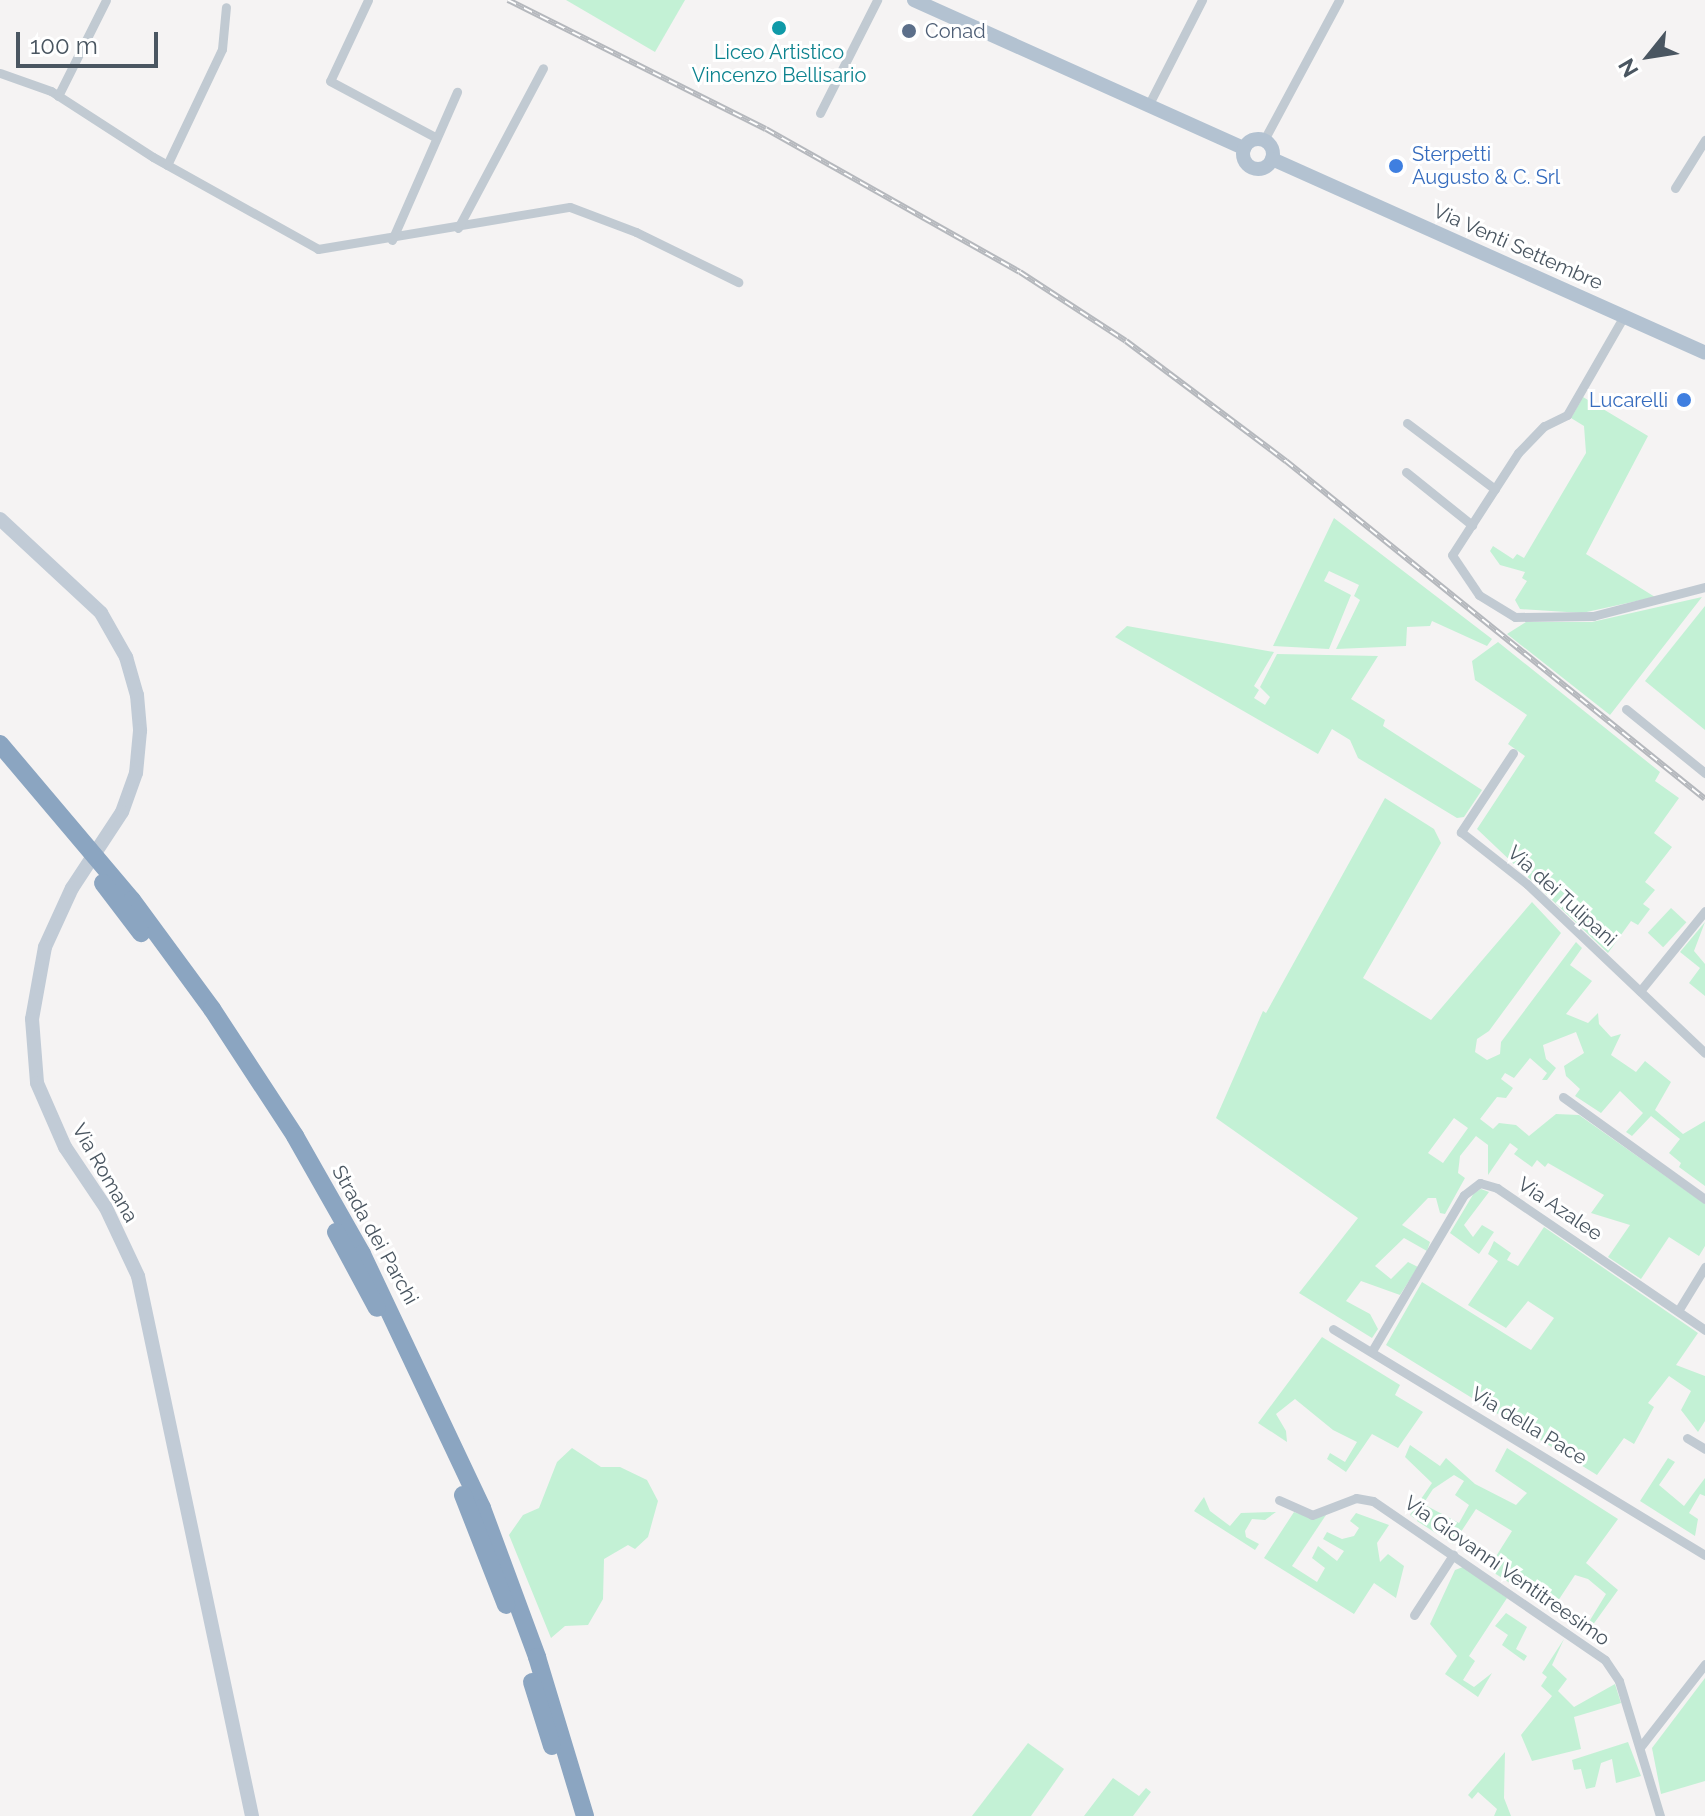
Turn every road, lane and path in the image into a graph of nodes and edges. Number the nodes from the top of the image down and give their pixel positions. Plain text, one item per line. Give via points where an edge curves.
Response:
1 (106, 0) edge
2 (368, 0) edge
3 (877, 0) edge
4 (914, 0) edge
5 (1202, 0) edge
6 (1339, 0) edge
7 (226, 7) dead end
8 (543, 68) dead end
9 (0, 73) edge
10 (457, 92) dead end
11 (58, 96) junction
12 (1149, 104) junction
13 (820, 113) dead end
14 (435, 137) junction
15 (1264, 140) junction
16 (1705, 140) edge
17 (1244, 148) junction
18 (1272, 159) junction
19 (167, 165) junction
20 (1675, 188) dead end
21 (458, 228) junction
22 (392, 240) junction
23 (738, 282) dead end
24 (1624, 316) junction
25 (1705, 353) edge
26 (1407, 423) dead end
27 (1406, 472) dead end
28 (1495, 489) junction
29 (0, 519) edge
30 (1472, 525) junction
31 (1705, 587) edge
32 (1626, 709) dead end
33 (0, 744) edge
34 (1513, 753) dead end
35 (0, 762) edge
36 (1705, 773) edge
37 (1705, 911) edge
38 (1640, 991) junction
39 (1705, 1053) edge
40 (1563, 1097) dead end
41 (1705, 1199) edge
42 (1705, 1267) edge
43 (1678, 1311) junction
44 (1333, 1329) dead end
45 (1705, 1330) edge
46 (1372, 1351) junction
47 (1687, 1438) dead end
48 (1705, 1449) edge
49 (1279, 1500) dead end
50 (1453, 1555) junction
51 (1705, 1555) edge
52 (1414, 1615) dead end
53 (1705, 1664) edge
54 (1641, 1746) junction
55 (252, 1816) edge
56 (572, 1816) edge
57 (585, 1816) edge
58 (1660, 1816) edge

1 - 11 street
2 - 14 street via 330,81
3 - 13 street
4 - 12 main road
5 - 12 street
6 - 15 street
7 - 19 street via 222,49
8 - 21 street
9 - 11 street
10 - 14 street
11 - 19 street
12 - 17 main road
14 - 22 street
15 - 17 main road via 1250,141
15 - 18 main road
16 - 20 street
17 - 18 main road via 1245,161 1252,167 1261,168
18 - 24 main road, Via Venti Settembre
19 - 22 street via 318,249
21 - 22 street
21 - 23 street via 570,207
24 - 25 main road, Via Venti Settembre
24 - 28 street via 1567,415 1536,434
26 - 28 street
27 - 30 street
28 - 30 street
29 - 55 main road, Via Romana via 101,613 126,657 140,731 136,773 113,828 72,888 45,947 35,985 37,1083 65,1147 106,1208 138,1276
30 - 31 street via 1452,555 1479,595 1515,617 1593,616
32 - 36 street
33 - 57 highway, Strada dei Parchi via 124,890 212,1009 295,1136 362,1254 487,1520 537,1657
34 - 38 street, Via dei Tulipani via 1461,832 1527,884
35 - 56 highway, Strada dei Parchi via 98,877 188,997 284,1142 350,1258 413,1381 476,1526 528,1670
37 - 38 street
38 - 39 street, Via dei Tulipani
40 - 41 street
42 - 43 street
43 - 45 street, Via Azalee
43 - 46 street, Via Azalee via 1497,1188 1480,1183 1464,1195
44 - 46 street, Via della Pace
46 - 51 street, Via della Pace
47 - 48 street
49 - 50 street, Via Giovanni Ventitreesimo via 1312,1515 1367,1499
50 - 52 street
50 - 54 street, Via Giovanni Ventitreesimo via 1613,1668
53 - 54 street
54 - 58 street, Via Giovanni Ventitreesimo

